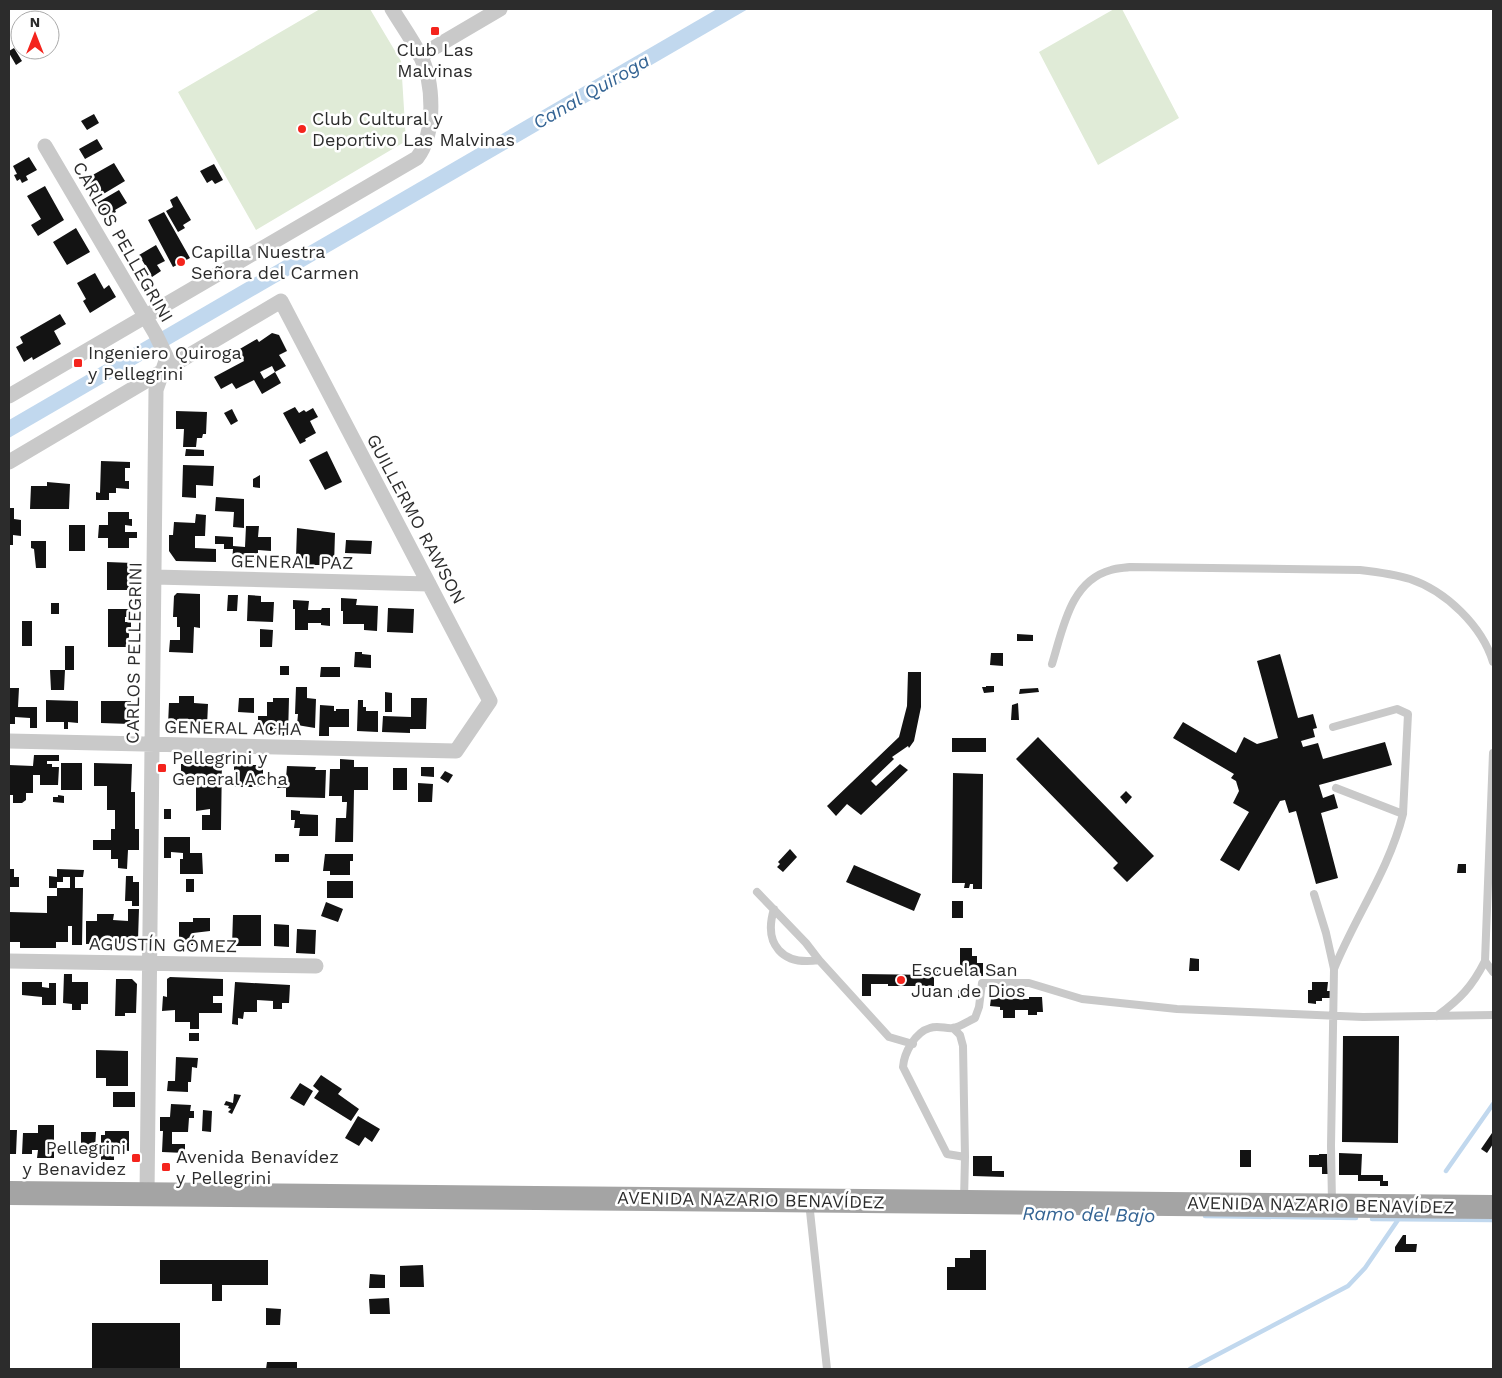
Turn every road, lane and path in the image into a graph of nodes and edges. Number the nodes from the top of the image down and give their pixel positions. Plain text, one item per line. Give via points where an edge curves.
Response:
1 (392, 9) edge
2 (500, 9) edge
3 (420, 56) junction
4 (45, 146) dead end
5 (146, 317) junction
6 (163, 371) junction
7 (9, 396) edge
8 (9, 462) edge
9 (154, 577) junction
10 (429, 584) junction
11 (1493, 662) edge
12 (1052, 664) dead end
13 (1333, 727) dead end
14 (9, 741) edge
15 (152, 745) junction
16 (456, 751) joint
17 (1493, 753) edge
18 (1336, 788) dead end
19 (1403, 814) junction
20 (757, 892) dead end
21 (1314, 894) dead end
22 (774, 910) junction
23 (820, 960) junction
24 (9, 961) edge
25 (1485, 961) junction
26 (150, 964) junction
27 (316, 966) dead end
28 (1334, 969) junction
29 (1493, 972) edge
30 (1334, 1016) junction
31 (1437, 1016) junction
32 (1493, 1016) edge
33 (953, 1028) junction
34 (913, 1044) junction
35 (964, 1157) junction
36 (9, 1193) edge
37 (147, 1194) junction
38 (808, 1201) junction
39 (964, 1202) junction
40 (1332, 1206) junction
41 (1493, 1207) edge
42 (827, 1369) edge

1 - 3 street
2 - 3 street
3 - 5 street via 428,88 430,118 426,142 417,158
4 - 5 street, CARLOS PELLEGRINI
5 - 6 street, CARLOS PELLEGRINI via 167,358
5 - 7 street
6 - 8 street
6 - 9 street, CARLOS PELLEGRINI via 156,390
6 - 10 street, GUILLERMO RAWSON via 281,301
9 - 10 street, GENERAL PAZ
9 - 15 street, CARLOS PELLEGRINI
10 - 16 street, GUILLERMO RAWSON via 490,700
11 - 12 lane via 1477,629 1455,606 1411,579 1360,570 1130,567 1110,570 1081,589 1071,604
13 - 19 lane via 1397,708 1408,714
14 - 15 street, GENERAL ACHA
15 - 16 street, GENERAL ACHA
15 - 26 street, CARLOS PELLEGRINI
17 - 25 lane
18 - 19 lane
19 - 28 lane via 1392,851
20 - 22 lane
21 - 28 lane
22 - 23 lane
22 - 23 lane via 770,923 772,938 779,951 791,959 805,962
23 - 34 lane via 890,1037
24 - 26 street, AGUSTÍN GÓMEZ
25 - 29 lane
25 - 31 lane via 1458,1000
26 - 27 street, AGUSTÍN GÓMEZ
26 - 37 street, CARLOS PELLEGRINI
28 - 30 lane
30 - 31 lane
30 - 33 lane via 1167,1008 1082,999 1029,984 982,983 975,1018
30 - 40 lane
31 - 32 lane
33 - 34 lane via 930,1028 918,1033
33 - 35 lane via 960,1035 963,1046
34 - 35 lane via 904,1057 903,1067 947,1154
35 - 39 lane
36 - 37 main road, AVENIDA NAZARIO BENAVÍDEZ
37 - 38 main road, AVENIDA NAZARIO BENAVÍDEZ
38 - 39 main road, AVENIDA NAZARIO BENAVÍDEZ
38 - 42 lane
39 - 40 main road, AVENIDA NAZARIO BENAVÍDEZ
40 - 41 main road, AVENIDA NAZARIO BENAVÍDEZ

